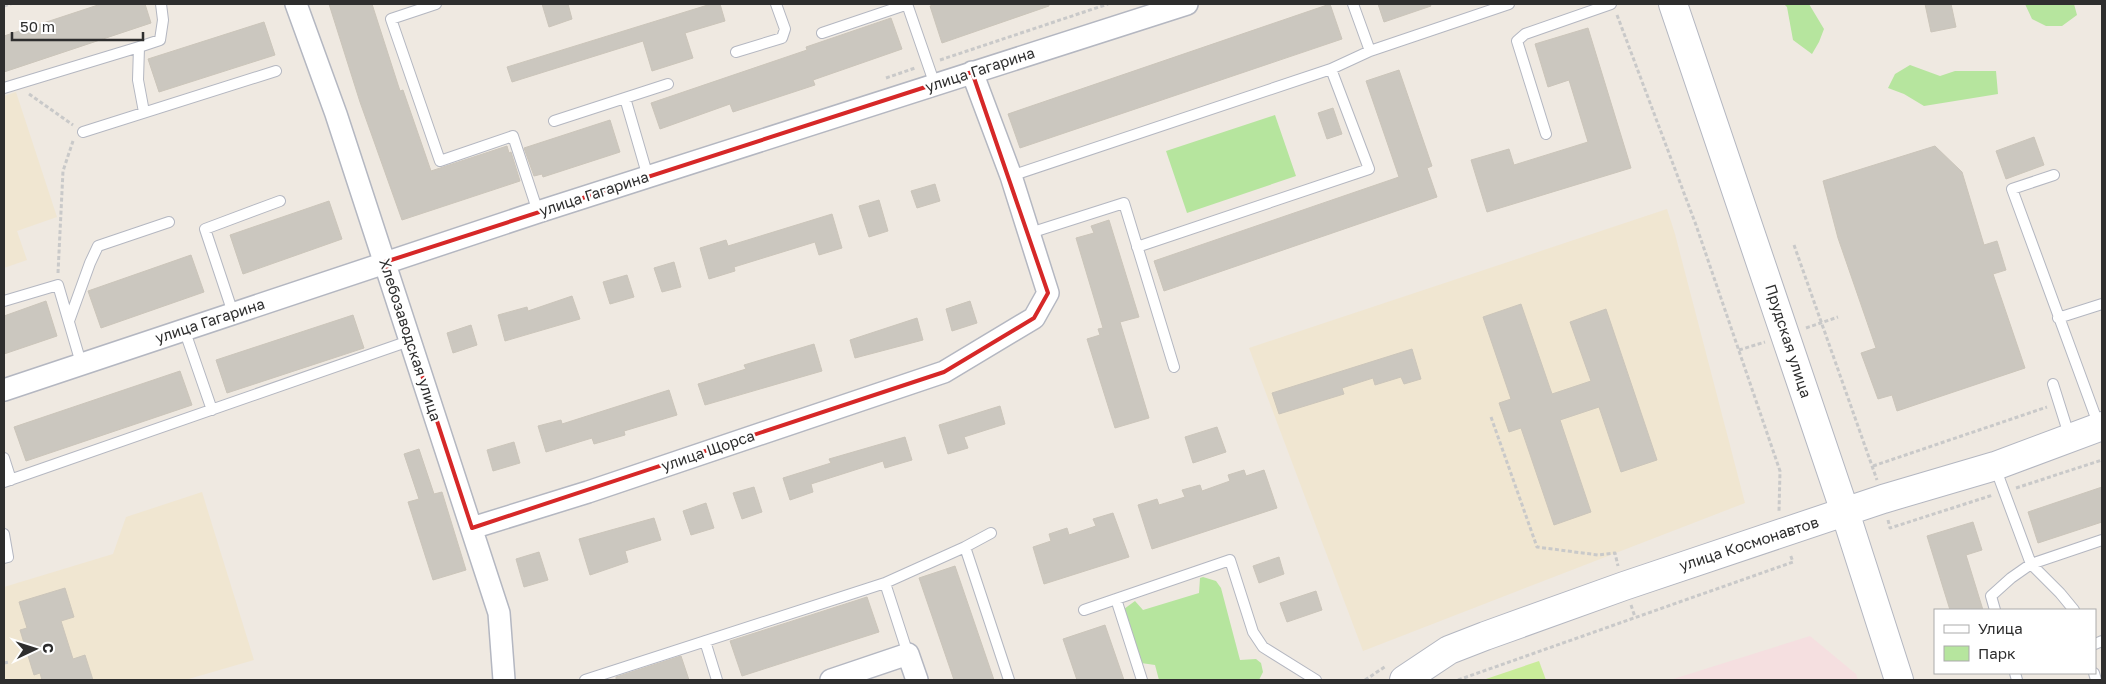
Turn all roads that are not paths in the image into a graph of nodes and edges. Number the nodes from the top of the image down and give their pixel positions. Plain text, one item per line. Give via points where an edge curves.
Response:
1 (161, 4) edge
2 (296, 4) edge
3 (436, 4) edge
4 (776, 4) edge
5 (907, 4) edge
6 (1187, 4) edge
7 (1353, 4) edge
8 (1509, 4) edge
9 (1673, 4) edge
10 (1613, 8) edge
11 (822, 33) dead end
12 (139, 47) junction
13 (1370, 51) junction
14 (736, 52) dead end
15 (1331, 69) junction
16 (276, 71) dead end
17 (972, 72) junction
18 (668, 84) dead end
19 (936, 86) junction
20 (4, 88) edge
21 (625, 98) junction
22 (144, 112) junction
23 (554, 122) dead end
24 (83, 132) road end
25 (1546, 134) dead end
26 (2054, 175) dead end
27 (1011, 176) junction
28 (648, 177) junction
29 (280, 201) dead end
30 (538, 212) junction
31 (169, 222) dead end
32 (1030, 233) junction
33 (1137, 247) junction
34 (385, 262) junction
35 (4, 301) edge
36 (2102, 304) edge
37 (233, 313) junction
38 (2058, 318) junction
39 (69, 322) junction
40 (184, 329) junction
41 (409, 341) junction
42 (81, 363) junction
43 (1174, 367) dead end
44 (2053, 384) dead end
45 (4, 390) edge
46 (212, 410) junction
47 (2101, 427) edge
48 (2070, 438) junction
49 (4, 458) edge
50 (1994, 466) junction
51 (7, 481) edge
52 (1845, 512) junction
53 (472, 528) junction
54 (992, 533) dead end
55 (4, 534) edge
56 (2102, 540) edge
57 (965, 547) junction
58 (4, 558) edge
59 (2031, 564) junction
60 (885, 583) junction
61 (1116, 599) junction
62 (1995, 609) edge
63 (2073, 609) edge
64 (1084, 610) dead end
65 (705, 641) junction
66 (908, 654) junction
67 (504, 680) edge
68 (585, 680) edge
69 (717, 680) edge
70 (831, 680) edge
71 (917, 680) edge
72 (1009, 680) edge
73 (1142, 680) edge
74 (1316, 680) edge
75 (1404, 680) edge
76 (1896, 680) edge

1 - 12 lane via 160,40
2 - 34 street, Хлебозаводская улица
3 - 30 lane via 391,19 440,161 513,136
4 - 14 lane via 785,29 782,38
5 - 11 lane
5 - 19 lane
6 - 17 street, улица Гагарина
7 - 13 lane
8 - 13 lane
9 - 52 street, Прудская улица
10 - 25 lane via 1525,34 1517,41
12 - 20 lane
12 - 22 lane via 138,80
13 - 15 lane
15 - 27 lane
15 - 33 lane via 1369,169
16 - 22 lane
17 - 19 street, улица Гагарина
17 - 27 street, улица Щорса
18 - 21 lane
19 - 28 street, улица Гагарина
21 - 23 lane
21 - 28 lane
22 - 24 lane
26 - 38 lane via 2012,189
27 - 32 street, улица Щорса
28 - 30 street, улица Гагарина
29 - 37 lane via 204,229
30 - 34 street, улица Гагарина
31 - 39 lane via 98,246
32 - 33 lane via 1124,203
32 - 53 street, улица Щорса via 1048,294 1034,318 944,372
33 - 43 lane
34 - 37 street, улица Гагарина
34 - 41 street, Хлебозаводская улица
35 - 39 lane via 58,285
36 - 38 lane
37 - 40 street, улица Гагарина
38 - 47 lane
39 - 42 lane
40 - 42 street, улица Гагарина
40 - 46 lane
41 - 46 lane
41 - 53 street, Хлебозаводская улица
42 - 45 street, улица Гагарина
44 - 48 lane
46 - 51 lane
47 - 48 street, улица Космонавтов
48 - 50 street, улица Космонавтов
49 - 51 lane
50 - 52 street, улица Космонавтов
50 - 59 lane
52 - 75 street, улица Космонавтов via 1624,586 1450,650
52 - 76 street, Прудская улица
53 - 67 street, Хлебозаводская улица via 499,614
54 - 57 lane
55 - 58 lane via 8,557
56 - 59 lane
57 - 60 lane
57 - 72 lane
59 - 62 lane via 1991,596
59 - 63 lane
60 - 65 lane
60 - 66 lane
61 - 64 lane
61 - 73 lane
61 - 74 lane via 1230,560 1252,632 1263,647
65 - 68 lane
65 - 69 lane
66 - 70 street
66 - 71 street

